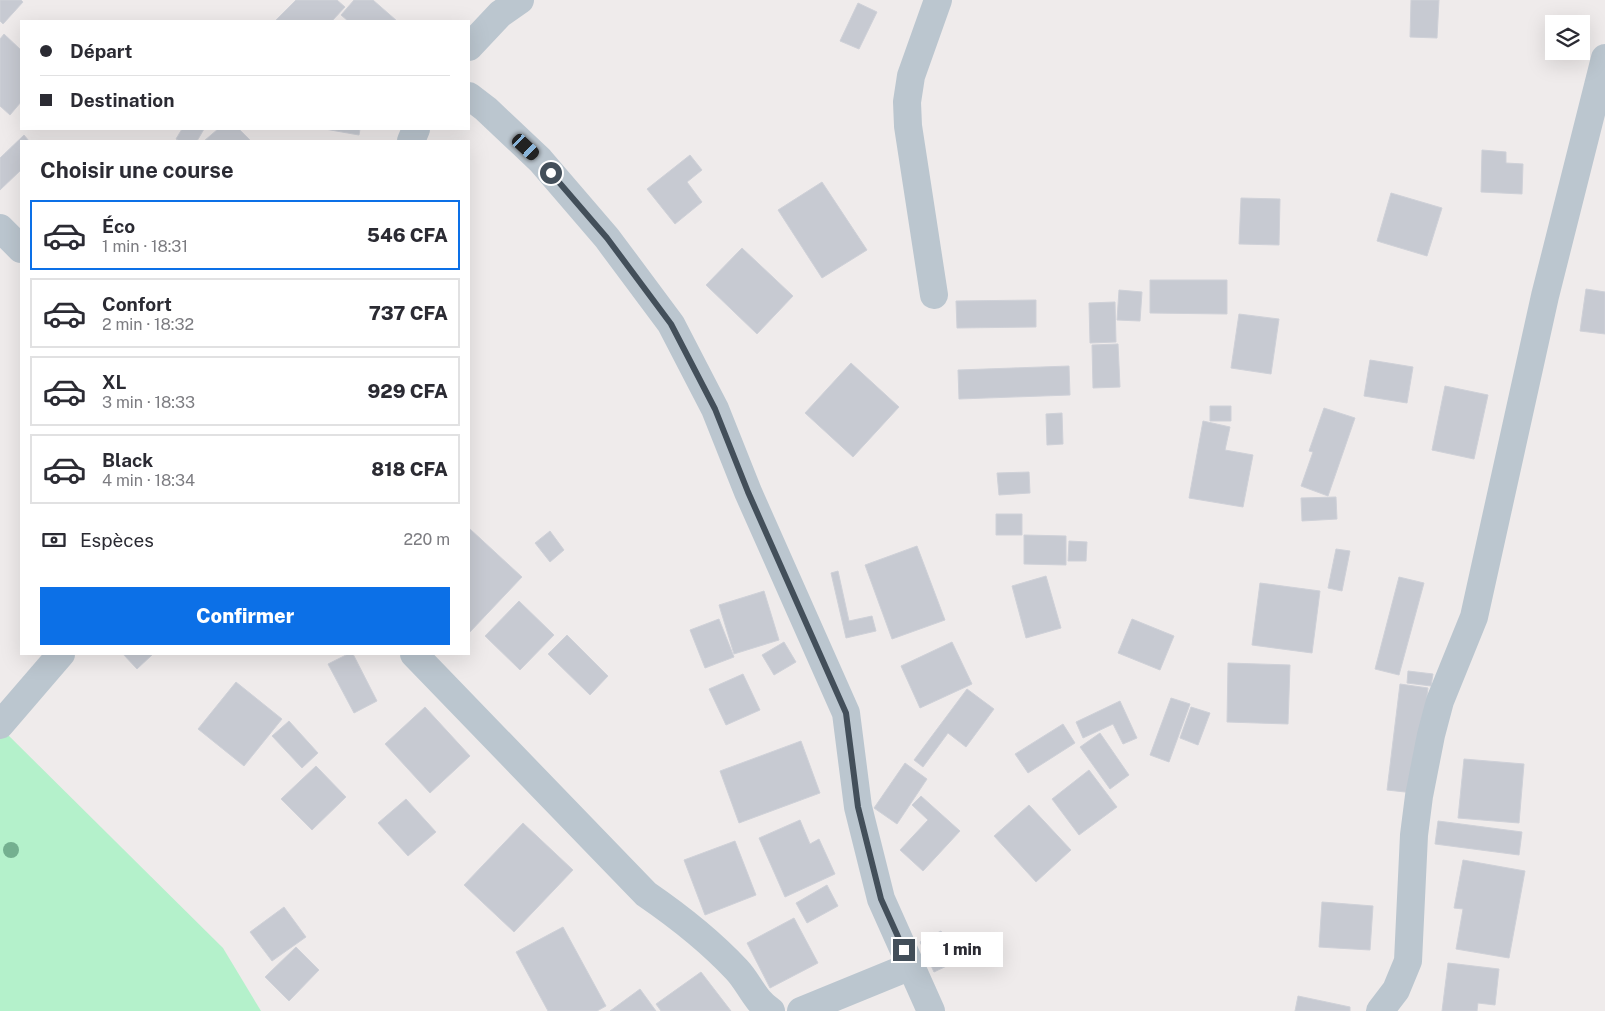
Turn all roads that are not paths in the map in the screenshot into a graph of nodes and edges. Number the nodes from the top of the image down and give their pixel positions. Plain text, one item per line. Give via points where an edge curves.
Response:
1 (520, 0) edge
2 (938, 0) edge
3 (470, 46) edge
4 (1605, 58) edge
5 (470, 97) edge
6 (0, 228) edge
7 (20, 248) edge
8 (934, 295) dead end
9 (60, 655) edge
10 (415, 655) edge
11 (0, 725) edge
12 (911, 966) junction
13 (771, 1011) edge
14 (801, 1011) edge
15 (930, 1011) edge
16 (1380, 1011) edge

1 - 3 street via 500,14
2 - 8 street via 910,76 907,102
4 - 16 street via 1545,296 1474,618 1440,701 1431,735 1414,834 1408,961 1396,990
5 - 12 street via 540,160 607,238 671,324 715,409 748,492 846,713 858,807 881,899
6 - 7 street
9 - 11 street
10 - 13 street via 646,894 674,913 714,948 738,971 761,1005
12 - 14 street
12 - 15 street

